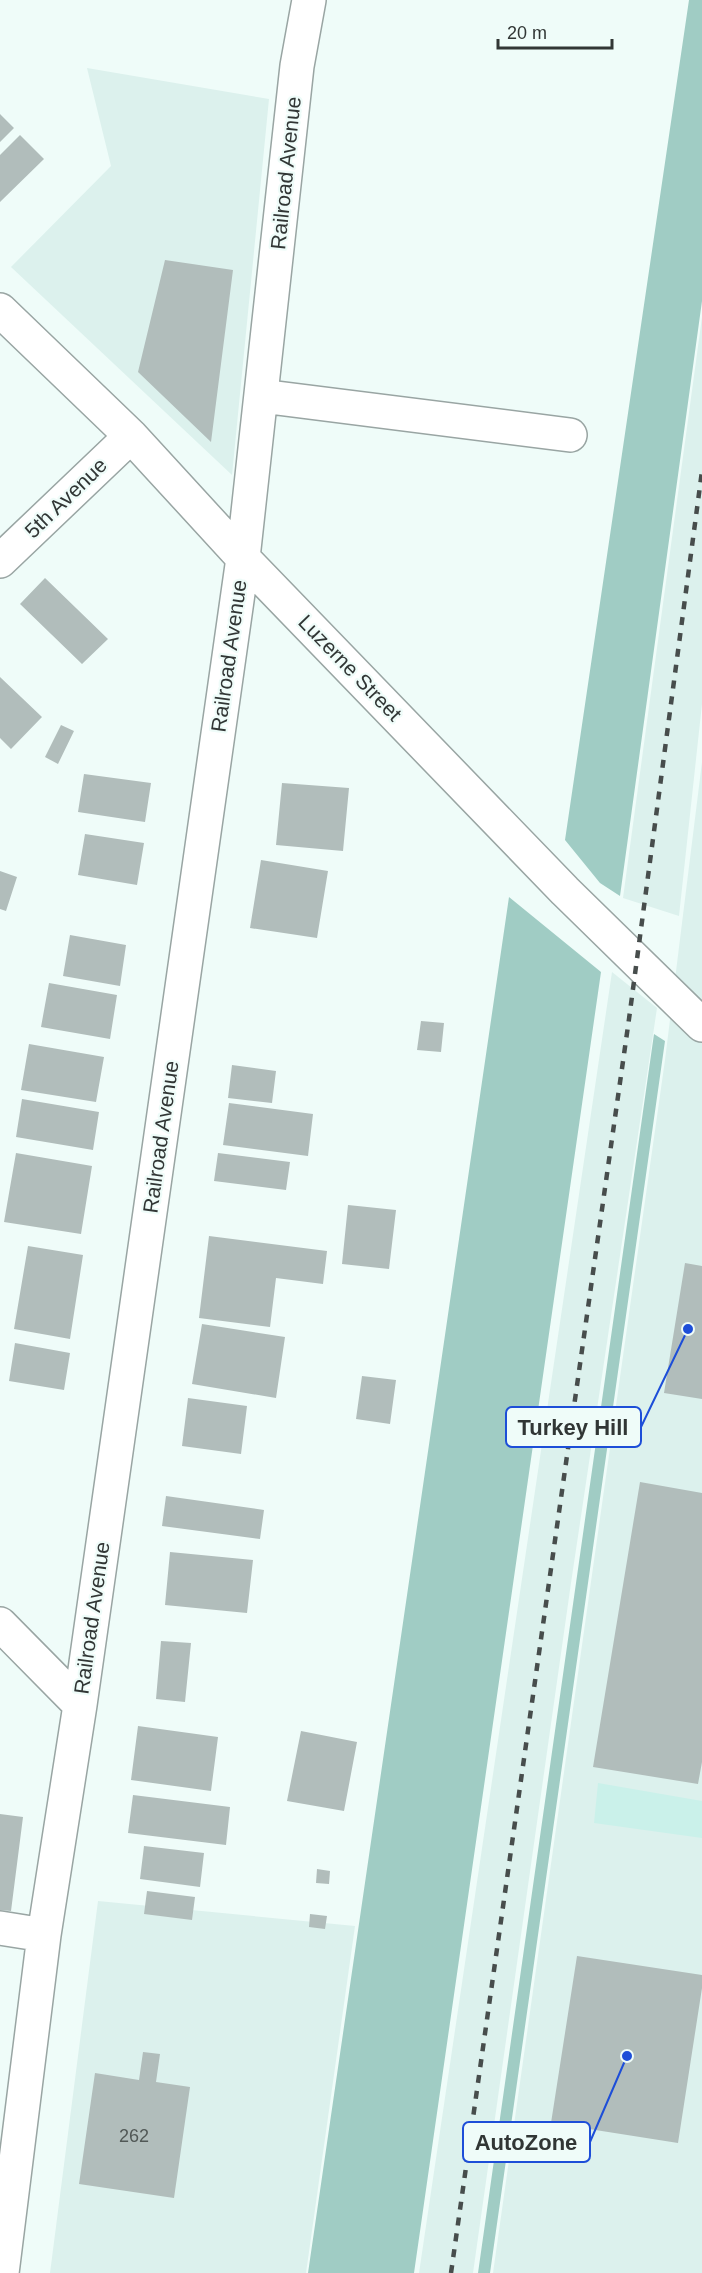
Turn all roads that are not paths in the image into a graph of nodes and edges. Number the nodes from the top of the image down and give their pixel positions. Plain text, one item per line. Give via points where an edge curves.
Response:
1 (309, 0) edge
2 (0, 310) edge
3 (261, 396) junction
4 (570, 435) dead end
5 (131, 436) junction
6 (243, 558) junction
7 (0, 561) edge
8 (702, 1025) edge
9 (0, 1624) edge
10 (80, 1705) junction
11 (0, 1928) edge
12 (44, 1935) junction
13 (2, 2273) edge

1 - 3 street, Railroad Avenue via 297,66
2 - 5 street, Luzerne Street
3 - 4 street
3 - 6 street, Railroad Avenue
5 - 6 street, Luzerne Street
5 - 7 street, 5th Avenue
6 - 8 street, Luzerne Street via 565,891
6 - 10 street, Railroad Avenue
9 - 10 street
10 - 12 street, Railroad Avenue
11 - 12 street
12 - 13 street, Railroad Avenue

